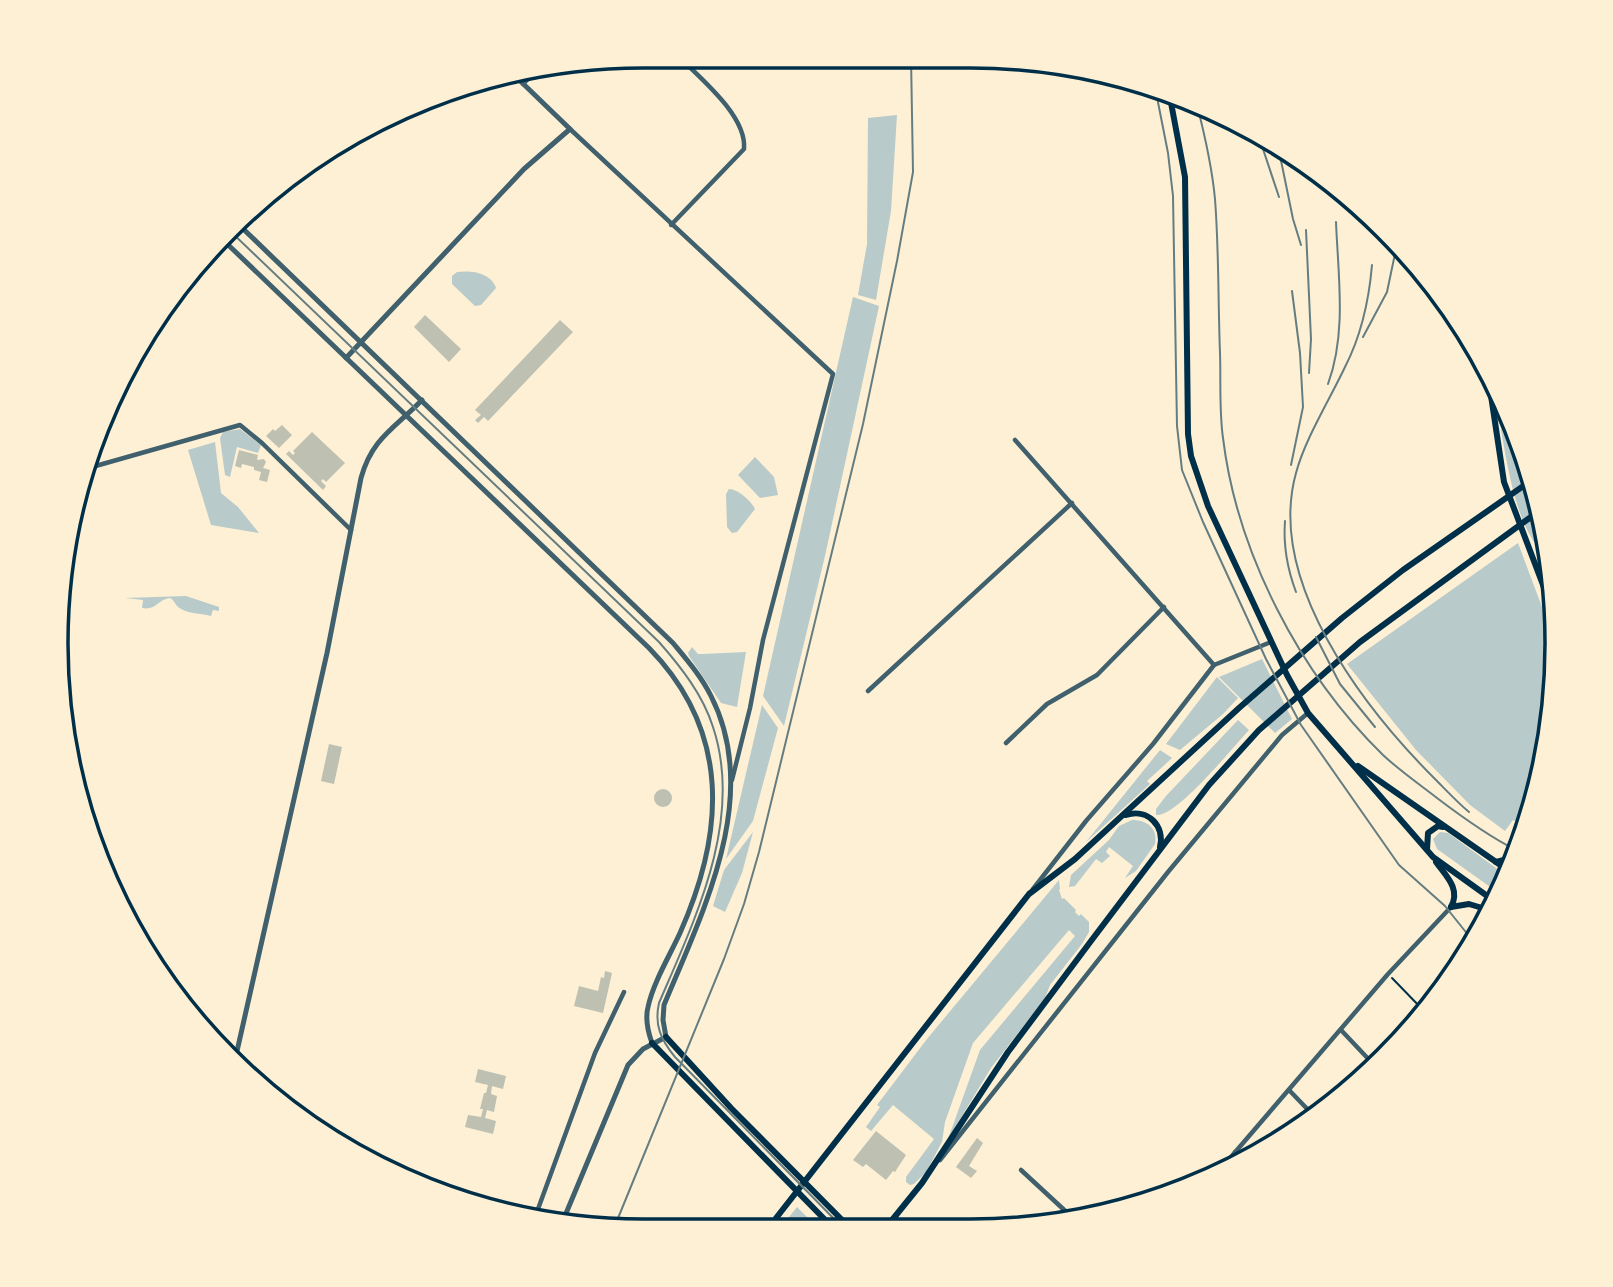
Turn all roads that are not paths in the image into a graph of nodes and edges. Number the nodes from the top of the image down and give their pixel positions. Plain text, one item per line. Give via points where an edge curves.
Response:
1 (689, 68) edge
2 (527, 80) edge
3 (521, 82) edge
4 (523, 84) junction
5 (1172, 105) edge
6 (570, 129) junction
7 (671, 225) junction
8 (244, 230) edge
9 (228, 246) edge
10 (361, 342) junction
11 (346, 358) junction
12 (422, 400) junction
13 (1492, 405) edge
14 (407, 415) junction
15 (1015, 440) dead end
16 (97, 466) edge
17 (1522, 487) edge
18 (1072, 503) junction
19 (1531, 517) edge
20 (352, 531) junction
21 (1542, 583) edge
22 (1164, 607) junction
23 (1271, 642) junction
24 (1214, 665) junction
25 (868, 691) dead end
26 (1308, 713) junction
27 (1006, 743) dead end
28 (1351, 761) junction
29 (730, 791) junction
30 (1124, 815) junction
31 (1446, 827) junction
32 (1427, 849) junction
33 (1158, 852) junction
34 (1433, 857) junction
35 (1502, 860) edge
36 (1495, 862) junction
37 (1500, 866) edge
38 (1029, 894) junction
39 (1487, 895) edge
40 (1451, 907) junction
41 (1480, 907) edge
42 (624, 992) dead end
43 (1341, 1030) junction
44 (666, 1037) junction
45 (653, 1043) junction
46 (237, 1050) edge
47 (1368, 1058) edge
48 (1289, 1090) junction
49 (1307, 1109) edge
50 (1235, 1152) joint
51 (1233, 1154) edge
52 (1021, 1170) dead end
53 (803, 1181) junction
54 (922, 1183) junction
55 (796, 1190) junction
56 (538, 1209) edge
57 (1065, 1211) edge
58 (566, 1214) edge
59 (775, 1219) edge
60 (824, 1219) edge
61 (841, 1219) edge
62 (893, 1219) edge

1 - 7 street via 742,128 744,149
2 - 4 street
3 - 4 street
4 - 6 street
5 - 23 main road via 1185,177 1191,456 1208,506
6 - 7 street
6 - 10 street via 523,169
7 - 29 street via 833,374 763,640
8 - 10 street
9 - 11 street
10 - 11 street
10 - 12 street
11 - 14 street
12 - 14 street
12 - 29 street via 673,643 711,696 720,718
13 - 21 main road via 1504,482
14 - 20 street via 366,459
14 - 45 street via 666,665 696,713 710,761 710,830 682,928 647,1007 647,1030
15 - 18 street
16 - 20 street via 240,425
17 - 30 main road via 1383,586 1238,708
18 - 22 street
18 - 25 street
19 - 33 main road via 1360,642 1259,730
20 - 46 street
22 - 24 street
22 - 27 street via 1097,675 1047,704
23 - 24 street
23 - 26 main road
24 - 38 street
26 - 28 main road
26 - 54 street via 1282,735 1168,872
28 - 31 main road
28 - 32 main road
29 - 44 street via 728,823 709,895 664,1005
30 - 33 main road via 1141,813 1155,821 1161,836
30 - 38 main road
31 - 32 main road via 1428,833
31 - 36 main road
32 - 34 main road
33 - 54 main road via 1008,1052
34 - 39 main road
34 - 40 main road via 1454,888
35 - 36 main road
36 - 37 main road
38 - 53 main road
40 - 41 main road
40 - 43 street
42 - 56 street via 595,1053
43 - 47 street
43 - 48 street
44 - 45 street
44 - 53 main road
45 - 55 main road
45 - 58 street via 628,1065
48 - 49 street
48 - 50 street
50 - 51 street
52 - 57 street
53 - 55 main road
53 - 61 main road
54 - 62 main road
55 - 59 main road
55 - 60 main road

